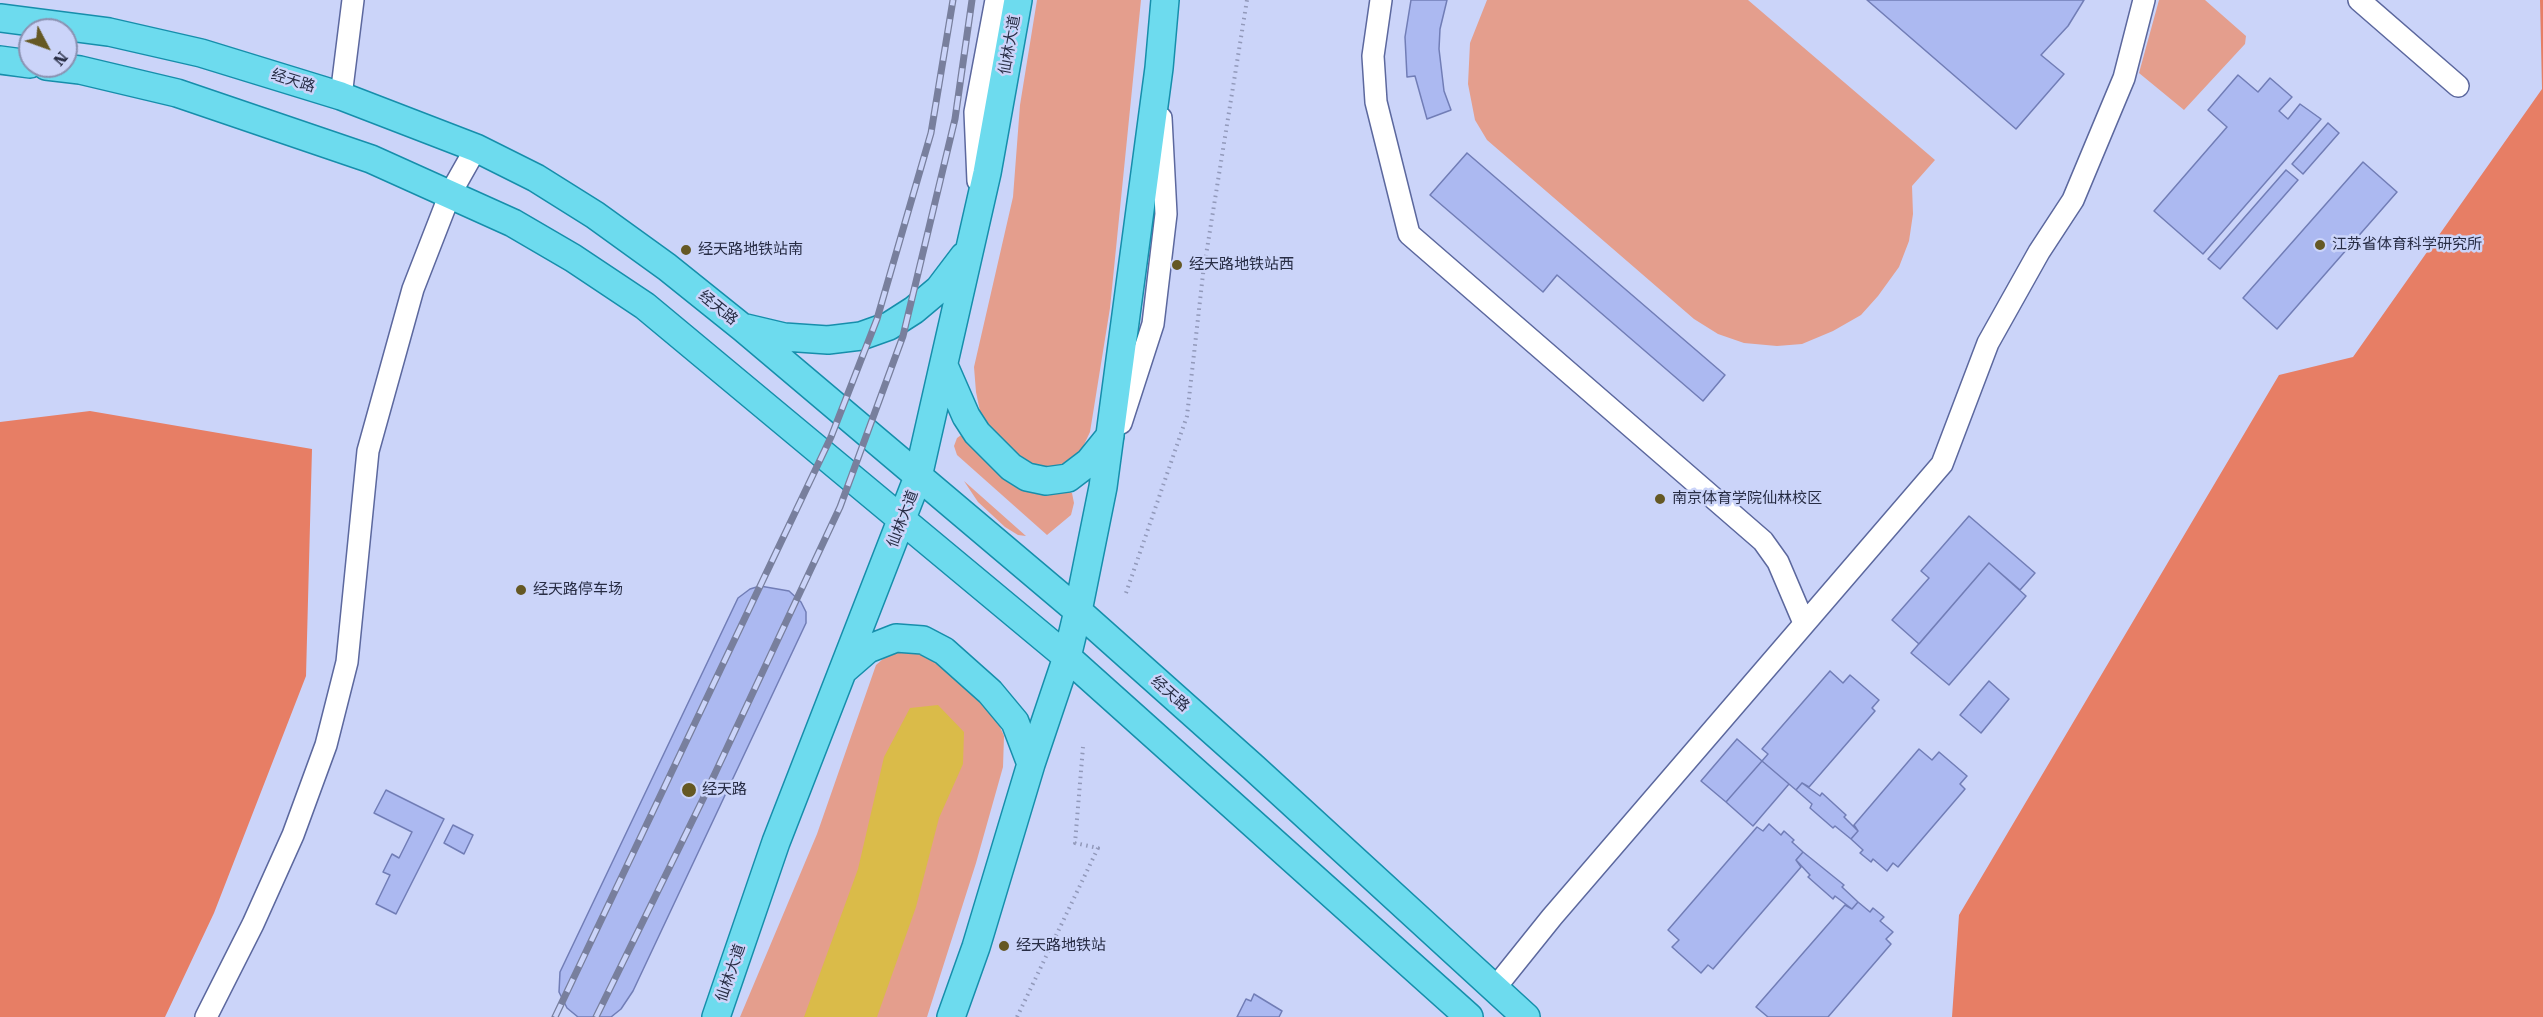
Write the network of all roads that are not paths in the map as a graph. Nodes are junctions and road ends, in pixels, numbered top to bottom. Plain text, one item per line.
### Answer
1 (352, 0) edge
2 (996, 0) edge
3 (1018, 0) edge
4 (1165, 0) edge
5 (1381, 0) edge
6 (2144, 0) edge
7 (2359, 0) edge
8 (0, 18) edge
9 (0, 60) edge
10 (18, 62) edge
11 (1159, 68) junction
12 (78, 70) edge
13 (2458, 86) dead end
14 (341, 96) junction
15 (476, 148) junction
16 (450, 194) junction
17 (979, 209) junction
18 (971, 245) junction
19 (743, 328) junction
20 (945, 368) junction
21 (1110, 436) junction
22 (918, 477) junction
23 (1103, 487) junction
24 (903, 521) junction
25 (1078, 611) junction
26 (1804, 623) junction
27 (1067, 657) junction
28 (843, 670) junction
29 (1031, 764) junction
30 (1495, 988) junction
31 (206, 1017) edge
32 (716, 1017) edge
33 (951, 1017) edge
34 (1469, 1017) edge
35 (1526, 1017) edge

1 - 14 street
2 - 17 street
3 - 17 main road, 仙林大道
4 - 11 main road
5 - 26 street
6 - 26 street
7 - 13 street
8 - 14 main road, 经天路
9 - 10 main road
11 - 21 main road
11 - 23 street
12 - 16 main road
14 - 15 main road, 经天路
15 - 16 street
15 - 19 main road, 经天路
16 - 24 main road
16 - 31 street
17 - 18 main road, 仙林大道
18 - 19 main road
18 - 20 main road, 仙林大道
19 - 22 main road, 经天路
20 - 21 main road
20 - 22 main road, 仙林大道
21 - 23 main road
22 - 24 main road, 仙林大道
22 - 25 main road, 经天路
23 - 25 main road
24 - 27 main road
24 - 28 main road, 仙林大道
25 - 27 main road
25 - 30 main road, 经天路
26 - 30 street
27 - 29 main road
27 - 34 main road
28 - 29 main road
28 - 32 main road, 仙林大道
29 - 33 main road
30 - 35 main road, 经天路

